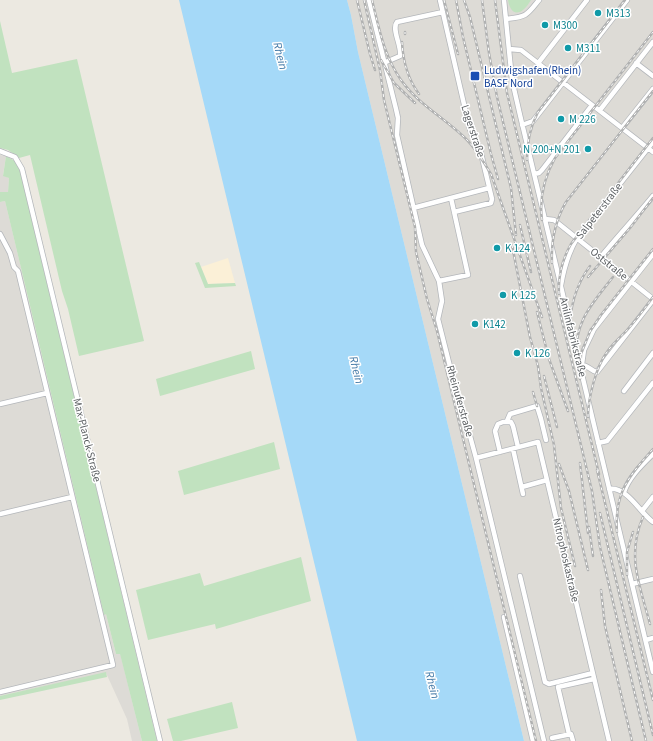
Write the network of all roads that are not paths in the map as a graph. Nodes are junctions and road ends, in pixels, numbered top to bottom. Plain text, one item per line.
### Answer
1 (369, 0) edge
2 (440, 0) edge
3 (504, 0) edge
4 (539, 0) edge
5 (587, 0) edge
6 (627, 0) edge
7 (443, 12) junction
8 (506, 19) junction
9 (653, 42) edge
10 (509, 49) junction
11 (386, 62) junction
12 (538, 62) junction
13 (636, 63) junction
14 (653, 76) edge
15 (564, 82) junction
16 (653, 89) edge
17 (592, 105) junction
18 (600, 110) junction
19 (522, 125) junction
20 (622, 128) junction
21 (653, 142) edge
22 (648, 148) junction
23 (0, 151) edge
24 (653, 152) edge
25 (534, 174) junction
26 (489, 188) junction
27 (653, 196) edge
28 (451, 198) junction
29 (413, 208) junction
30 (454, 212) junction
31 (545, 220) junction
32 (0, 234) edge
33 (577, 238) junction
34 (653, 254) edge
35 (600, 258) junction
36 (439, 281) junction
37 (631, 282) junction
38 (561, 287) junction
39 (653, 299) edge
40 (653, 353) edge
41 (581, 364) junction
42 (653, 383) edge
43 (624, 392) dead end
44 (47, 393) junction
45 (0, 404) edge
46 (507, 422) junction
47 (538, 442) junction
48 (598, 443) junction
49 (518, 447) junction
50 (513, 449) junction
51 (500, 452) junction
52 (653, 454) edge
53 (476, 458) junction
54 (547, 480) junction
55 (522, 487) junction
56 (610, 490) junction
57 (624, 492) junction
58 (523, 494) dead end
59 (72, 497) junction
60 (653, 497) edge
61 (642, 511) junction
62 (0, 514) edge
63 (653, 522) edge
64 (520, 576) dead end
65 (653, 579) edge
66 (632, 584) junction
67 (504, 617) dead end
68 (653, 638) edge
69 (646, 640) junction
70 (653, 672) edge
71 (593, 673) junction
72 (594, 679) junction
73 (558, 685) junction
74 (0, 692) edge
75 (569, 734) junction
76 (552, 738) dead end
77 (160, 741) edge
78 (533, 741) edge
79 (544, 741) edge
80 (573, 741) edge
81 (609, 741) edge

1 - 11 street, Rheinuferstraße
2 - 7 street, Lagerstraße
3 - 8 street, Anilinfabrikstraße
4 - 8 street
5 - 12 street
6 - 15 street
7 - 11 street
7 - 26 street, Lagerstraße
8 - 10 street, Anilinfabrikstraße
9 - 13 street
10 - 12 street
10 - 19 street, Anilinfabrikstraße
11 - 29 street, Rheinuferstraße
12 - 15 street
13 - 14 street
13 - 18 street
15 - 17 street
15 - 19 street
16 - 20 street
17 - 18 street
17 - 25 street
18 - 20 street
19 - 25 street, Anilinfabrikstraße
20 - 22 street
21 - 22 street, Salpeterstraße
22 - 24 street
22 - 33 street, Salpeterstraße
23 - 77 street, Max-Planck-Straße
25 - 31 street, Anilinfabrikstraße
26 - 28 street
26 - 30 street, Lagerstraße
27 - 35 street
28 - 29 street
28 - 30 street
29 - 36 street, Rheinuferstraße
30 - 36 street
31 - 33 street, Oststraße
31 - 38 street, Anilinfabrikstraße
32 - 44 street
33 - 35 street, Oststraße
33 - 38 street, Salpeterstraße
34 - 37 street
35 - 37 street, Oststraße
36 - 53 street, Rheinuferstraße
37 - 39 street, Oststraße
37 - 41 street
38 - 41 street, Anilinfabrikstraße
39 - 41 street
40 - 43 street
41 - 48 street, Anilinfabrikstraße
42 - 48 street
44 - 45 street
44 - 59 street
46 - 47 street
46 - 49 street
46 - 51 street
47 - 49 street
47 - 54 street, Nitrophoskastraße
48 - 56 street, Anilinfabrikstraße
49 - 50 street
50 - 51 street
50 - 55 street
51 - 53 street
52 - 57 street
53 - 79 street, Rheinuferstraße
54 - 55 street
54 - 71 street, Nitrophoskastraße
55 - 58 street
56 - 57 street
56 - 66 street, Anilinfabrikstraße
57 - 61 street
59 - 62 street
59 - 74 street
60 - 61 street
61 - 63 street
64 - 73 street
65 - 66 street
66 - 69 street, Anilinfabrikstraße
67 - 78 street
68 - 69 street
69 - 70 street, Anilinfabrikstraße
71 - 72 street, Nitrophoskastraße
71 - 73 street
72 - 73 street
72 - 81 street, Nitrophoskastraße
73 - 75 street
75 - 76 street
75 - 80 street

